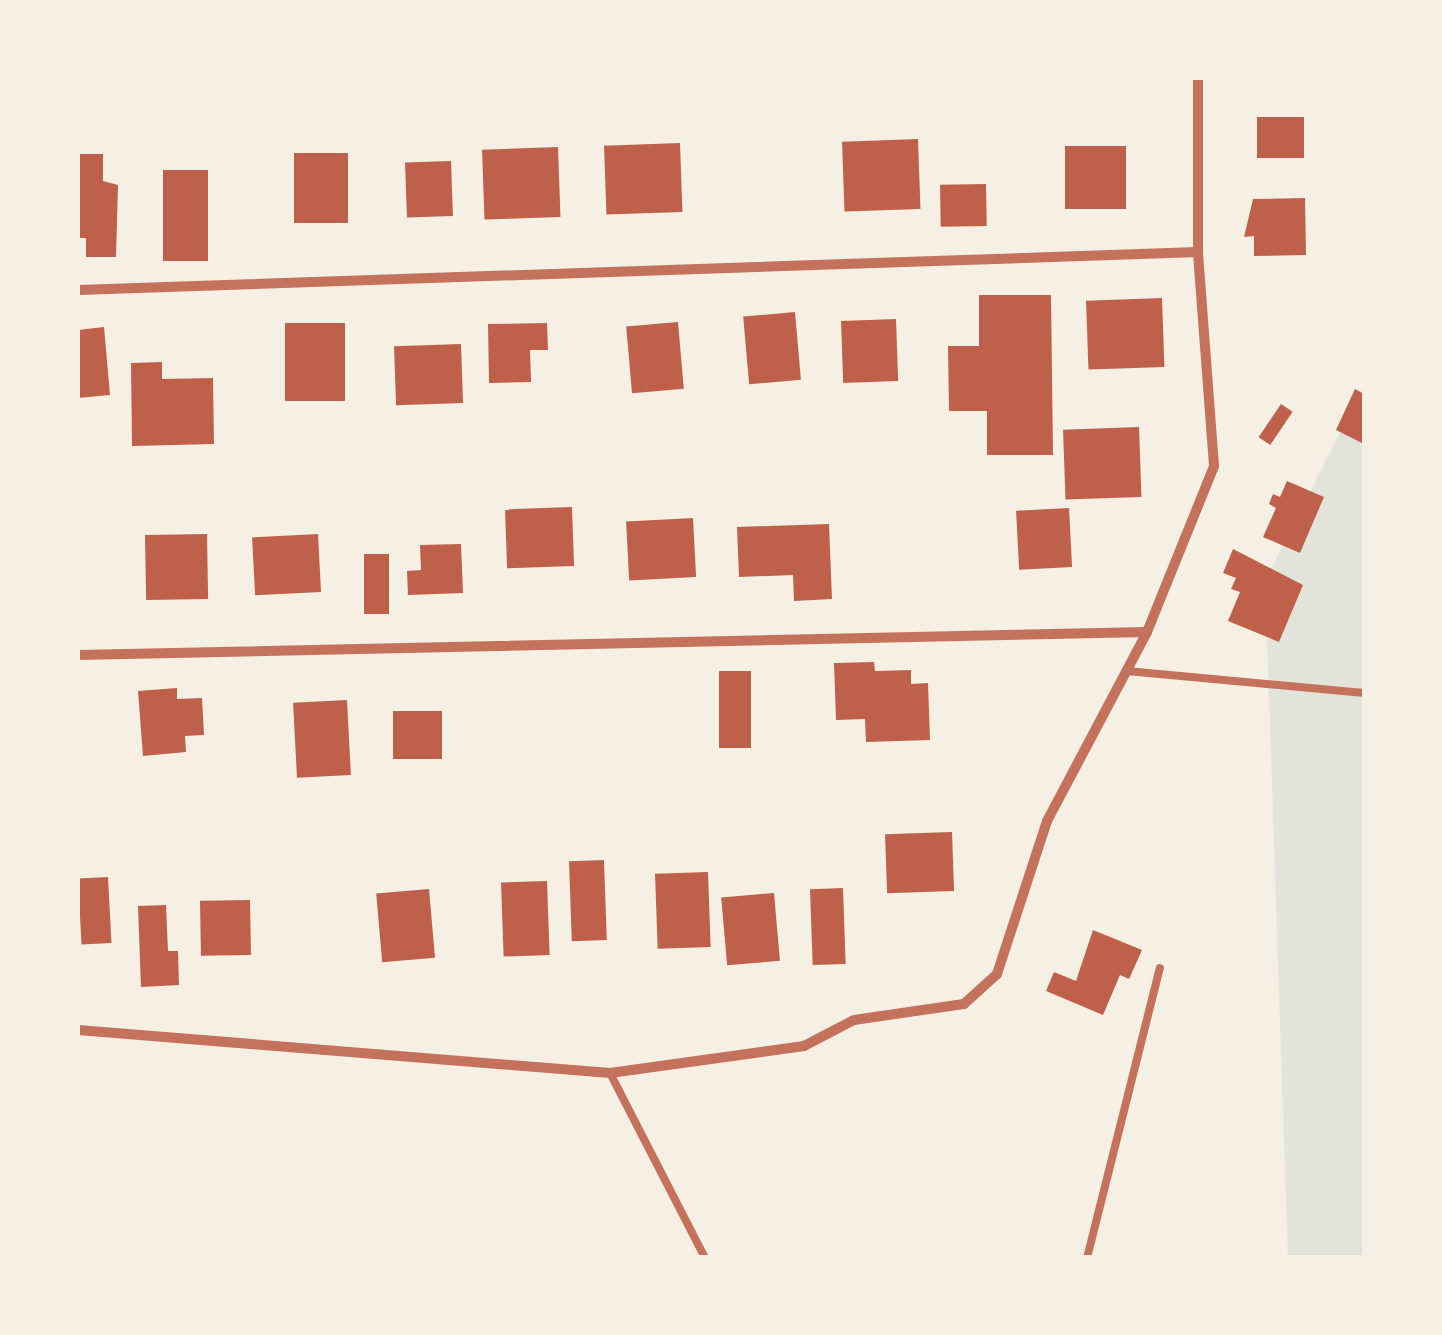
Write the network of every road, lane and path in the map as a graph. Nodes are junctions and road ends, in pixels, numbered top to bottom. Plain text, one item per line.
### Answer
1 (1198, 78) edge
2 (1198, 252) junction
3 (78, 290) edge
4 (1147, 632) junction
5 (78, 655) edge
6 (1126, 671) junction
7 (1364, 693) edge
8 (1160, 968) dead end
9 (78, 1030) edge
10 (610, 1073) junction
11 (705, 1258) edge
12 (1087, 1258) edge

1 - 2 street
2 - 3 street
2 - 4 street
4 - 5 street
4 - 6 street
6 - 7 lane
6 - 10 street
8 - 12 lane
9 - 10 street
10 - 11 lane

